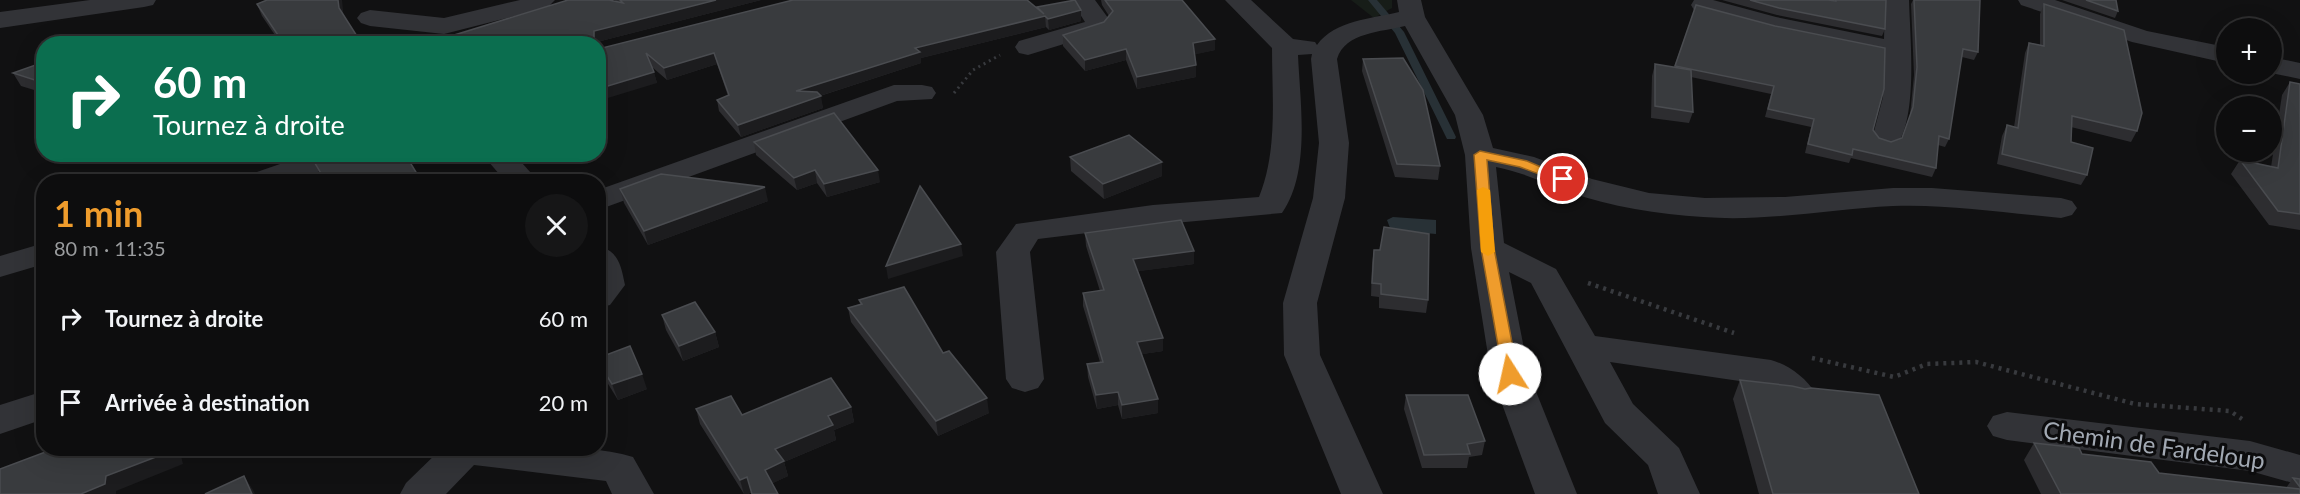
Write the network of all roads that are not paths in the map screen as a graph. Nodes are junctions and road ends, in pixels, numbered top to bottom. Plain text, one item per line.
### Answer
1 (144, 0) edge
2 (543, 0) edge
3 (1083, 0) edge
4 (1237, 0) edge
5 (2030, 0) edge
6 (1888, 1) edge
7 (1703, 5) edge
8 (364, 9) edge
9 (1398, 15) edge
10 (0, 20) edge
11 (386, 36) edge
12 (1285, 46) junction
13 (1028, 47) road end
14 (1897, 49) junction
15 (1326, 50) junction
16 (2216, 53) edge
17 (2282, 67) edge
18 (2300, 71) edge
19 (922, 93) dead end
20 (1887, 139) edge
21 (1480, 155) junction
22 (317, 162) edge
23 (505, 162) edge
24 (282, 174) edge
25 (516, 174) edge
26 (606, 198) edge
27 (2061, 208) dead end
28 (1488, 248) junction
29 (36, 255) edge
30 (0, 267) edge
31 (1583, 346) junction
32 (1025, 379) dead end
33 (1797, 394) edge
34 (36, 407) edge
35 (0, 420) edge
36 (2007, 426) dead end
37 (460, 456) edge
38 (523, 456) edge
39 (2300, 470) edge
40 (421, 494) edge
41 (633, 494) edge
42 (1362, 494) edge
43 (1556, 494) edge
44 (1679, 494) edge

1 - 10 street
2 - 8 street
3 - 13 street
4 - 12 street
5 - 16 street
6 - 14 street
7 - 14 street
8 - 11 street
9 - 15 street
9 - 21 street
12 - 15 street
12 - 32 street
14 - 20 street
15 - 42 street
17 - 18 street
19 - 26 street
21 - 27 street
21 - 28 street
22 - 24 street
23 - 25 street
28 - 31 street
28 - 43 street
29 - 30 street
31 - 33 street
31 - 44 street
34 - 35 street
36 - 39 street, Chemin de Fardeloup
37 - 40 street
38 - 41 street

